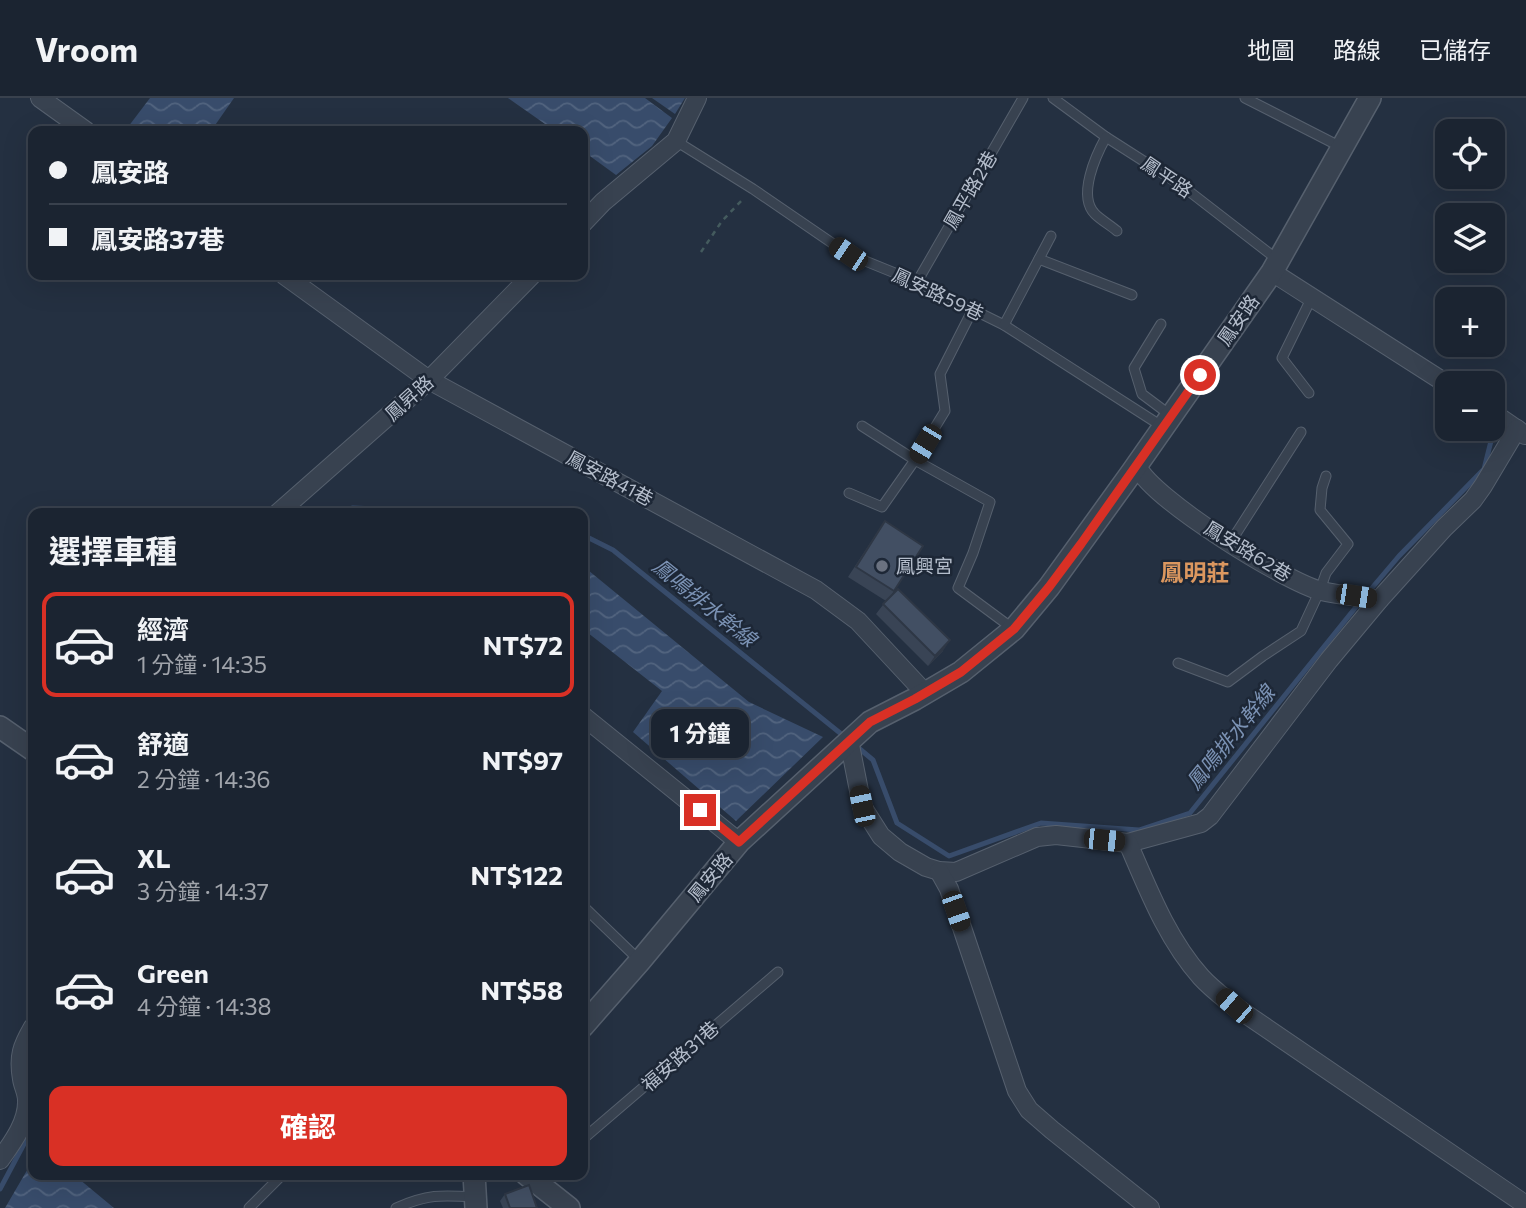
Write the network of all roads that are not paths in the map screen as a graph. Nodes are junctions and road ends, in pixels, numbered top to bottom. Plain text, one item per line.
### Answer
1 (40, 98) edge
2 (697, 98) edge
3 (1023, 98) edge
4 (1052, 98) edge
5 (1245, 98) edge
6 (1370, 98) edge
7 (79, 126) edge
8 (1106, 137) junction
9 (676, 141) junction
10 (1341, 147) junction
11 (588, 218) edge
12 (1117, 230) dead end
13 (1051, 236) dead end
14 (1039, 259) junction
15 (1275, 266) junction
16 (291, 280) edge
17 (527, 280) edge
18 (917, 282) junction
19 (1132, 295) dead end
20 (1312, 298) junction
21 (973, 309) junction
22 (1161, 324) dead end
23 (1004, 325) junction
24 (1435, 376) edge
25 (429, 380) junction
26 (1309, 393) dead end
27 (1505, 421) edge
28 (1167, 422) junction
29 (862, 425) dead end
30 (1301, 432) dead end
31 (1522, 432) edge
32 (915, 460) junction
33 (1137, 466) junction
34 (1326, 476) dead end
35 (849, 493) dead end
36 (284, 508) edge
37 (1230, 543) junction
38 (1320, 590) junction
39 (1368, 598) junction
40 (1014, 629) junction
41 (1178, 663) dead end
42 (925, 693) junction
43 (588, 720) edge
44 (0, 727) edge
45 (849, 740) junction
46 (28, 747) edge
47 (739, 842) junction
48 (1128, 843) junction
49 (939, 871) junction
50 (588, 911) edge
51 (640, 961) junction
52 (778, 972) dead end
53 (588, 1020) edge
54 (28, 1036) edge
55 (588, 1135) edge
56 (0, 1160) edge
57 (277, 1180) edge
58 (474, 1180) edge
59 (538, 1180) edge
60 (476, 1203) edge
61 (1526, 1205) edge
62 (249, 1208) edge
63 (396, 1208) edge
64 (569, 1208) edge
65 (1150, 1208) edge

1 - 7 street
2 - 9 street
3 - 18 lane, 鳳平路2巷
4 - 8 lane, 鳳平路
5 - 10 lane
6 - 10 street, 鳳安路
8 - 12 lane
8 - 15 lane, 鳳平路
9 - 11 street
9 - 18 lane, 鳳安路59巷
10 - 15 street, 鳳安路
13 - 14 lane
14 - 19 lane
14 - 23 lane
15 - 20 street, 鳳平路
15 - 28 street, 鳳安路
16 - 25 street, 鳳安路41巷
17 - 25 street, 鳳昇路
18 - 21 lane, 鳳安路59巷
20 - 24 street, 鳳平路
20 - 26 lane
21 - 23 lane, 鳳安路59巷
21 - 32 lane
22 - 28 lane
23 - 28 lane, 鳳安路59巷
25 - 36 street, 鳳昇路
25 - 42 street, 鳳安路41巷
27 - 31 street
28 - 33 street, 鳳安路
29 - 32 lane
30 - 37 lane
31 - 39 street
32 - 35 lane
32 - 40 lane
33 - 37 street, 鳳安路62巷
33 - 40 street, 鳳安路
34 - 38 lane
37 - 38 street, 鳳安路62巷
38 - 39 street, 鳳安路62巷
38 - 41 lane
39 - 48 street
40 - 42 street, 鳳安路
42 - 45 street, 鳳安路
43 - 47 street
44 - 46 street
45 - 47 street, 鳳安路
45 - 49 street
47 - 51 street, 鳳安路
48 - 49 street
48 - 61 street
49 - 65 street
50 - 51 lane
51 - 53 street, 鳳安路
52 - 55 lane, 福安路31巷
54 - 56 street
57 - 62 lane
58 - 60 street
59 - 64 street
60 - 63 lane

